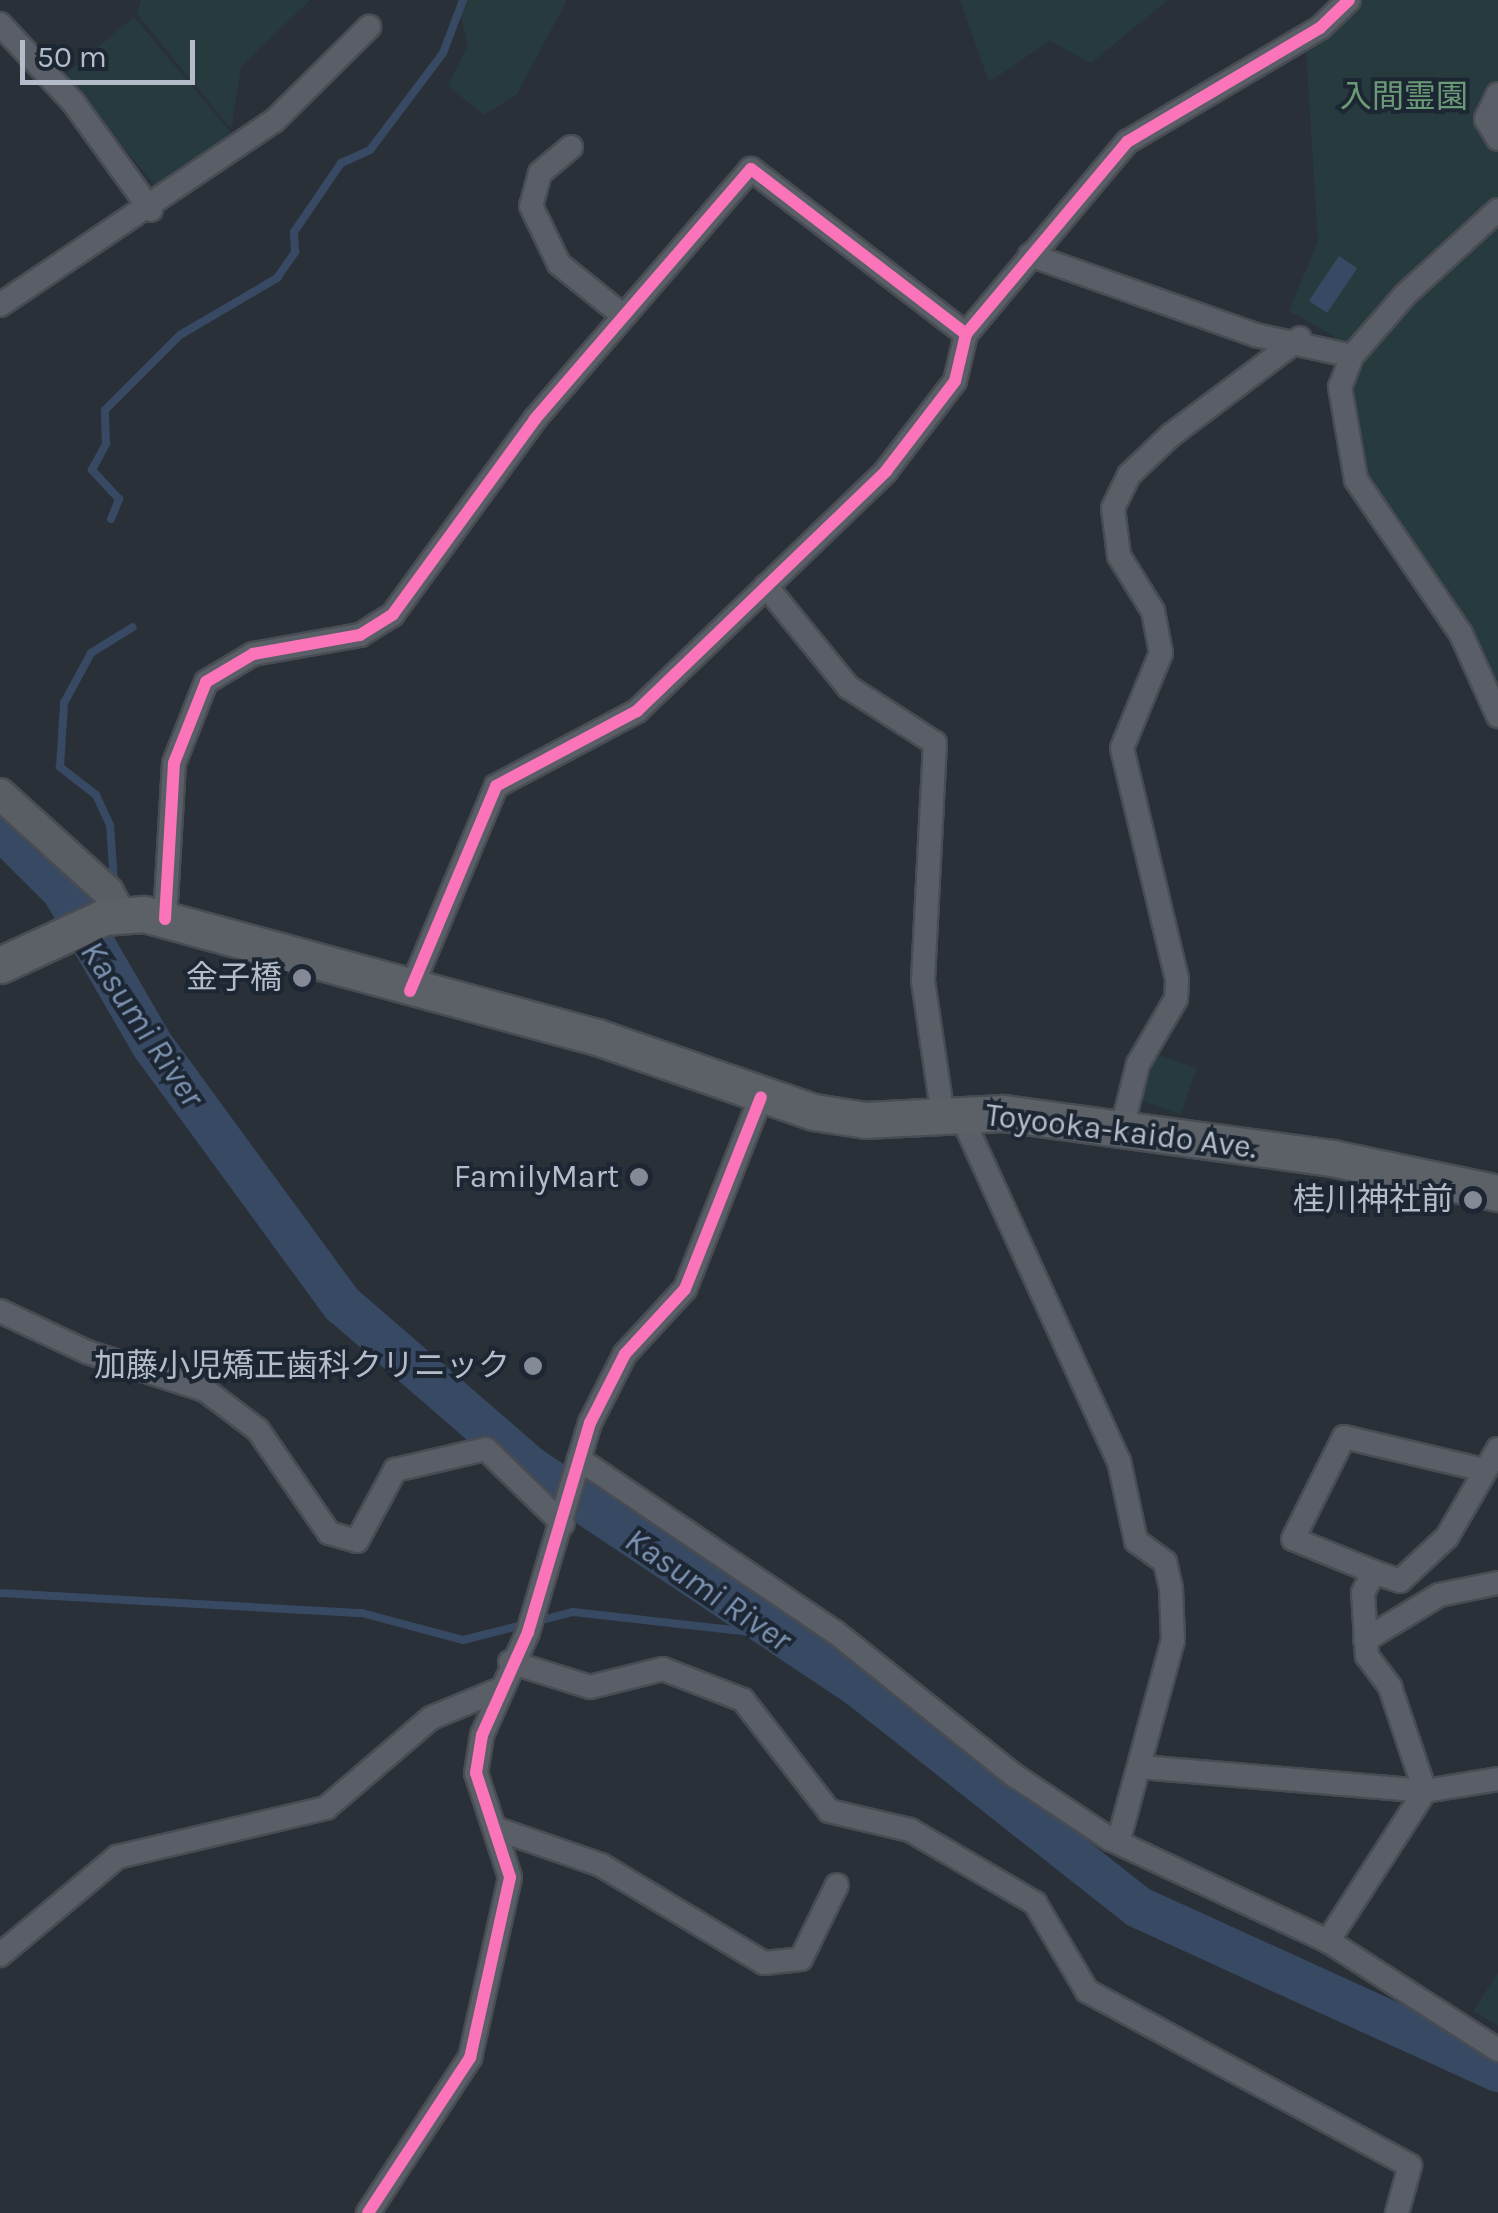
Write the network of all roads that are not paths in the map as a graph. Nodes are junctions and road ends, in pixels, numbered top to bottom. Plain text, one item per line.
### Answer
1 (1349, 0) edge
2 (0, 24) edge
3 (369, 27) dead end
4 (1498, 94) edge
5 (1498, 139) edge
6 (571, 147) dead end
7 (151, 210) junction
8 (1498, 210) edge
9 (1030, 255) junction
10 (0, 304) edge
11 (621, 314) junction
12 (966, 334) junction
13 (1300, 338) junction
14 (1352, 356) junction
15 (766, 586) junction
16 (1498, 716) edge
17 (0, 794) edge
18 (166, 918) junction
19 (94, 923) junction
20 (0, 965) edge
21 (410, 991) junction
22 (761, 1097) junction
23 (952, 1116) junction
24 (1122, 1128) junction
25 (1498, 1193) edge
26 (0, 1311) edge
27 (1498, 1450) edge
28 (577, 1467) junction
29 (1484, 1470) junction
30 (565, 1517) junction
31 (1374, 1572) junction
32 (1498, 1583) edge
33 (1365, 1640) junction
34 (510, 1662) junction
35 (496, 1691) junction
36 (1140, 1767) junction
37 (1498, 1779) edge
38 (1425, 1791) junction
39 (497, 1829) junction
40 (1118, 1842) junction
41 (837, 1885) dead end
42 (1328, 1940) junction
43 (0, 1954) edge
44 (1498, 2050) edge
45 (368, 2213) edge
46 (1396, 2213) edge

1 - 9 street
2 - 7 street
3 - 7 street
4 - 5 street
6 - 11 street
7 - 10 street
8 - 14 street
9 - 12 street
9 - 13 street
11 - 12 street
11 - 18 street
12 - 15 street
13 - 14 street
13 - 24 street
14 - 16 street
15 - 21 street
15 - 23 street
17 - 19 street
18 - 19 main road, Toyooka-kaido Ave.
18 - 21 main road, Toyooka-kaido Ave.
19 - 20 main road
21 - 22 main road, Toyooka-kaido Ave.
22 - 23 main road, Toyooka-kaido Ave.
22 - 28 street
23 - 24 main road, Toyooka-kaido Ave.
23 - 36 street
24 - 25 main road, Toyooka-kaido Ave.
26 - 30 street
27 - 29 street
28 - 30 street
28 - 40 street
29 - 31 street
29 - 31 street
30 - 34 street
31 - 33 street
32 - 33 street
33 - 38 street
34 - 35 street
34 - 46 street
35 - 39 street
35 - 43 street
36 - 38 street
36 - 40 street
37 - 38 street
38 - 42 street
39 - 41 street
39 - 45 street
40 - 42 street
42 - 44 street

